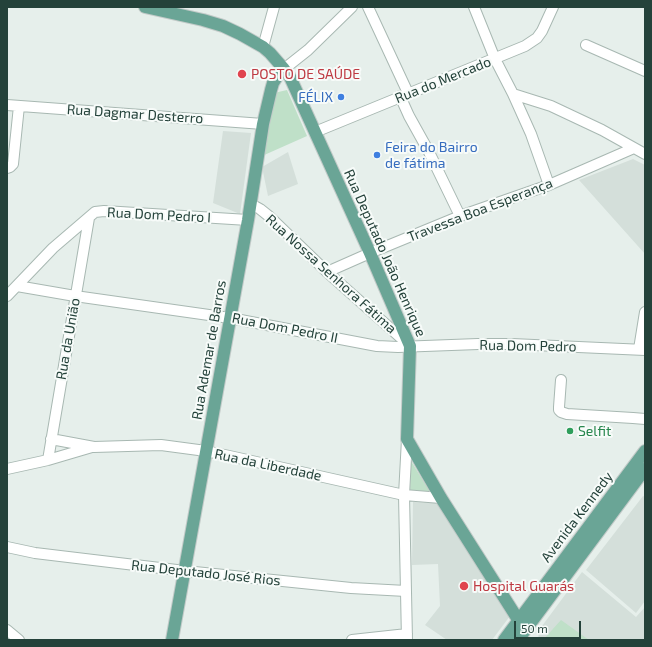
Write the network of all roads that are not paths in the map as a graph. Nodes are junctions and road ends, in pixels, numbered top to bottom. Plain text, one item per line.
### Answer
1 (145, 7) edge
2 (274, 7) edge
3 (352, 7) edge
4 (368, 7) edge
5 (474, 7) edge
6 (553, 7) edge
7 (182, 11) edge
8 (586, 45) dead end
9 (262, 47) junction
10 (495, 59) junction
11 (284, 69) junction
12 (645, 71) edge
13 (513, 94) junction
14 (404, 95) junction
15 (7, 105) edge
16 (19, 106) junction
17 (264, 124) junction
18 (315, 132) junction
19 (634, 148) junction
20 (645, 154) edge
21 (7, 168) edge
22 (549, 185) junction
23 (251, 204) junction
24 (460, 216) junction
25 (89, 218) junction
26 (248, 220) junction
27 (370, 253) junction
28 (327, 272) junction
29 (17, 286) junction
30 (7, 296) edge
31 (76, 296) junction
32 (645, 312) edge
33 (230, 318) junction
34 (410, 346) junction
35 (642, 350) edge
36 (560, 380) dead end
37 (645, 419) edge
38 (51, 439) junction
39 (407, 439) junction
40 (94, 447) junction
41 (206, 451) junction
42 (645, 451) edge
43 (48, 460) junction
44 (7, 469) edge
45 (645, 469) edge
46 (404, 495) junction
47 (441, 498) junction
48 (7, 547) edge
49 (185, 571) junction
50 (406, 591) junction
51 (7, 630) edge
52 (523, 633) edge
53 (407, 637) edge
54 (19, 640) edge
55 (172, 640) edge
56 (352, 640) edge
57 (504, 640) edge

1 - 7 main road, Rua Deputado João Henrique
2 - 9 street
3 - 11 street
4 - 14 street
5 - 10 street
6 - 10 street, Rua do Mercado
7 - 9 main road, Rua Deputado João Henrique
8 - 12 street
9 - 11 main road, Rua Deputado João Henrique
10 - 13 street
10 - 14 street, Rua do Mercado
11 - 17 main road, Rua Ademar de Barros
11 - 18 main road, Rua Deputado João Henrique
13 - 19 street
13 - 22 street
14 - 18 street, Rua do Mercado
14 - 24 street
15 - 16 street, Rua Dagmar Desterro
16 - 17 street, Rua Dagmar Desterro
16 - 21 street
17 - 23 main road, Rua Ademar de Barros
18 - 27 main road, Rua Deputado João Henrique
19 - 20 street
19 - 22 street, Travessa Boa Esperança
22 - 24 street, Travessa Boa Esperança
23 - 26 main road, Rua Ademar de Barros
23 - 28 street, Rua Nossa Senhora Fátima
24 - 27 street, Travessa Boa Esperança
25 - 26 street, Rua Dom Pedro I
25 - 29 street, Rua Dom Pedro I
25 - 31 street, Rua da União
26 - 33 main road, Rua Ademar de Barros
27 - 28 street, Travessa Boa Esperança
27 - 34 main road, Rua Deputado João Henrique
28 - 34 street, Rua Nossa Senhora Fátima
29 - 30 street, Rua Dom Pedro I
29 - 31 street, Rua Dom Pedro II
31 - 33 street, Rua Dom Pedro II
31 - 38 street, Rua da União
32 - 35 street
33 - 34 street, Rua Dom Pedro II
33 - 41 main road, Rua Ademar de Barros
34 - 35 street, Rua Dom Pedro
34 - 39 main road, Rua Deputado João Henrique
36 - 37 street
38 - 40 street, Rua da Liberdade
38 - 43 street, Rua da União
39 - 46 street, Rua Deputado João Henrique
39 - 47 main road
40 - 41 street, Rua da Liberdade
40 - 43 street, Rua da Liberdade
41 - 46 street, Rua da Liberdade
41 - 49 main road, Rua Ademar de Barros
42 - 52 main road, Avenida Kennedy
43 - 44 street, Rua da Liberdade
45 - 52 main road, Avenida Kennedy
46 - 47 street, Rua da Liberdade
46 - 50 street, Rua Deputado João Henrique
47 - 52 main road
48 - 49 street, Rua Deputado José Rios
49 - 50 street, Rua Deputado José Rios
49 - 55 main road, Rua Ademar de Barros
50 - 53 street, Rua Deputado João Henrique
51 - 54 street
52 - 57 main road, Avenida Kennedy
53 - 56 street

